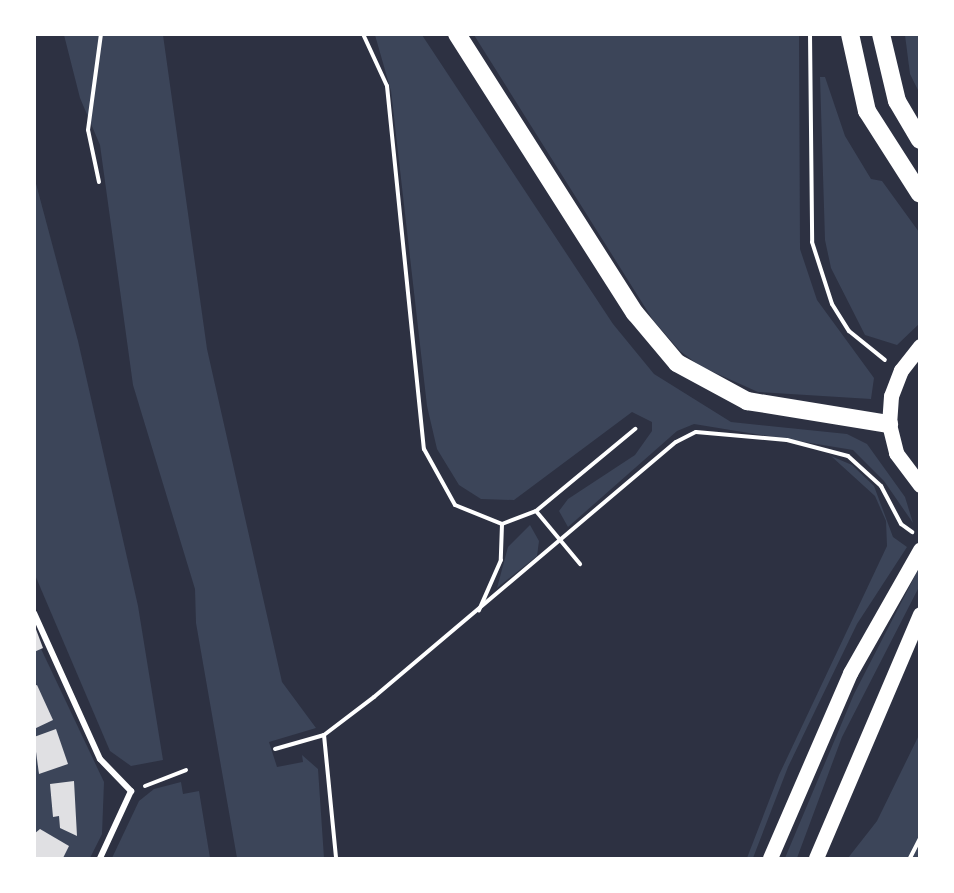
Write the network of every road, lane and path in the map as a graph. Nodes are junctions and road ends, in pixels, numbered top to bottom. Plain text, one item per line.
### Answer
1 (101, 34) edge
2 (363, 34) edge
3 (457, 34) edge
4 (810, 34) edge
5 (850, 34) edge
6 (881, 34) edge
7 (920, 140) edge
8 (99, 182) dead end
9 (920, 194) edge
10 (920, 346) edge
11 (901, 370) junction
12 (889, 423) junction
13 (635, 429) dead end
14 (920, 485) edge
15 (536, 511) junction
16 (502, 524) junction
17 (913, 533) dead end
18 (561, 541) junction
19 (920, 550) edge
20 (580, 564) dead end
21 (34, 612) edge
22 (477, 614) junction
23 (920, 614) edge
24 (324, 735) junction
25 (275, 749) dead end
26 (186, 770) dead end
27 (131, 791) junction
28 (920, 838) edge
29 (100, 858) edge
30 (336, 858) edge
31 (770, 858) edge
32 (816, 858) edge
33 (910, 858) edge

1 - 8 path
2 - 16 path
3 - 12 highway
4 - 11 path
5 - 9 highway
6 - 7 highway
10 - 11 main road
11 - 12 main road
12 - 14 main road
13 - 15 path
15 - 16 path
15 - 18 path
16 - 22 path
17 - 18 path
18 - 20 path
18 - 22 path
19 - 31 main road
21 - 27 street
22 - 24 path
23 - 32 main road
24 - 25 path
24 - 30 path
26 - 27 path
27 - 29 street
28 - 33 path

